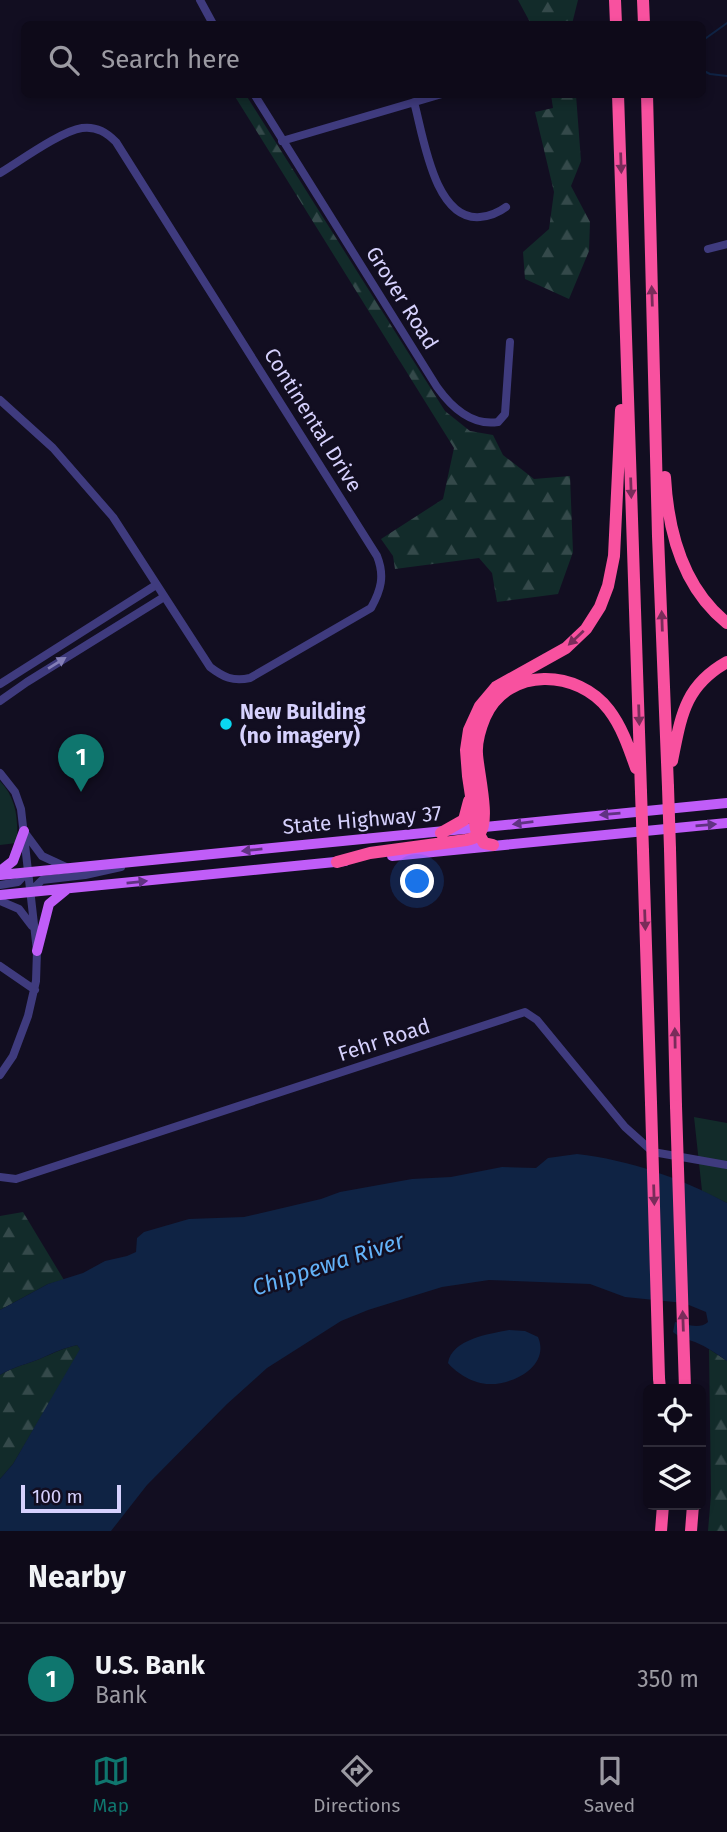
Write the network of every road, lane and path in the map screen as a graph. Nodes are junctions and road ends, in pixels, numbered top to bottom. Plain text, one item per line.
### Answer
1 (200, 0) edge
2 (615, 0) edge
3 (643, 0) edge
4 (211, 21) edge
5 (616, 21) edge
6 (644, 21) edge
7 (256, 98) edge
8 (428, 98) edge
9 (618, 98) edge
10 (647, 98) edge
11 (414, 102) junction
12 (282, 141) junction
13 (0, 173) edge
14 (506, 207) dead end
15 (727, 244) edge
16 (708, 249) dead end
17 (510, 342) dead end
18 (654, 343) junction
19 (627, 361) junction
20 (0, 400) edge
21 (156, 585) junction
22 (164, 597) junction
23 (727, 623) edge
24 (727, 662) edge
25 (0, 684) edge
26 (0, 701) edge
27 (0, 766) edge
28 (3, 776) edge
29 (468, 776) junction
30 (668, 785) junction
31 (641, 787) junction
32 (727, 803) edge
33 (727, 823) edge
34 (24, 831) junction
35 (479, 831) junction
36 (442, 833) junction
37 (493, 845) junction
38 (147, 860) junction
39 (337, 862) junction
40 (68, 868) junction
41 (27, 872) junction
42 (0, 873) edge
43 (0, 885) edge
44 (69, 888) junction
45 (30, 893) junction
46 (0, 895) edge
47 (0, 901) edge
48 (35, 933) junction
49 (37, 951) junction
50 (0, 967) edge
51 (35, 990) junction
52 (0, 1075) edge
53 (727, 1165) edge
54 (0, 1177) edge
55 (660, 1384) edge
56 (685, 1384) edge
57 (663, 1510) edge
58 (693, 1510) edge
59 (661, 1531) edge
60 (691, 1531) edge

1 - 4 street
2 - 5 highway
3 - 6 highway
7 - 12 street, Grover Road
8 - 11 street
9 -> 19 highway
18 -> 10 highway
11 - 12 street
11 - 14 street
12 - 17 street, Grover Road
13 - 22 street, Continental Drive
15 - 16 street
18 - 23 highway
30 -> 18 highway
19 -> 29 highway
19 -> 31 highway
20 - 21 street
21 - 22 street
21 - 25 street
26 -> 22 street
24 - 30 highway
27 - 28 street
28 - 34 street
29 - 35 highway
29 - 36 highway
56 -> 30 highway, bridge
31 - 35 highway
31 -> 55 highway, bridge
32 -> 35 main road, State Highway 37
37 -> 33 main road, State Highway 37
34 - 40 street
34 - 41 street
34 - 42 main road
35 - 36 main road, State Highway 37
35 - 37 highway
35 - 39 highway
36 -> 38 main road, State Highway 37
37 - 39 main road, State Highway 37
38 - 40 main road, State Highway 37
38 - 45 street
44 -> 39 main road, State Highway 37
40 - 41 main road, State Highway 37
41 - 42 main road, State Highway 37
41 - 43 street
41 - 45 street
44 - 45 main road, State Highway 37
44 - 49 main road
45 - 46 main road, State Highway 37
45 - 48 street
47 - 48 street
48 - 49 street
49 - 51 street
50 - 51 street
51 - 52 street
53 - 54 street, Fehr Road
57 - 59 highway
58 - 60 highway

